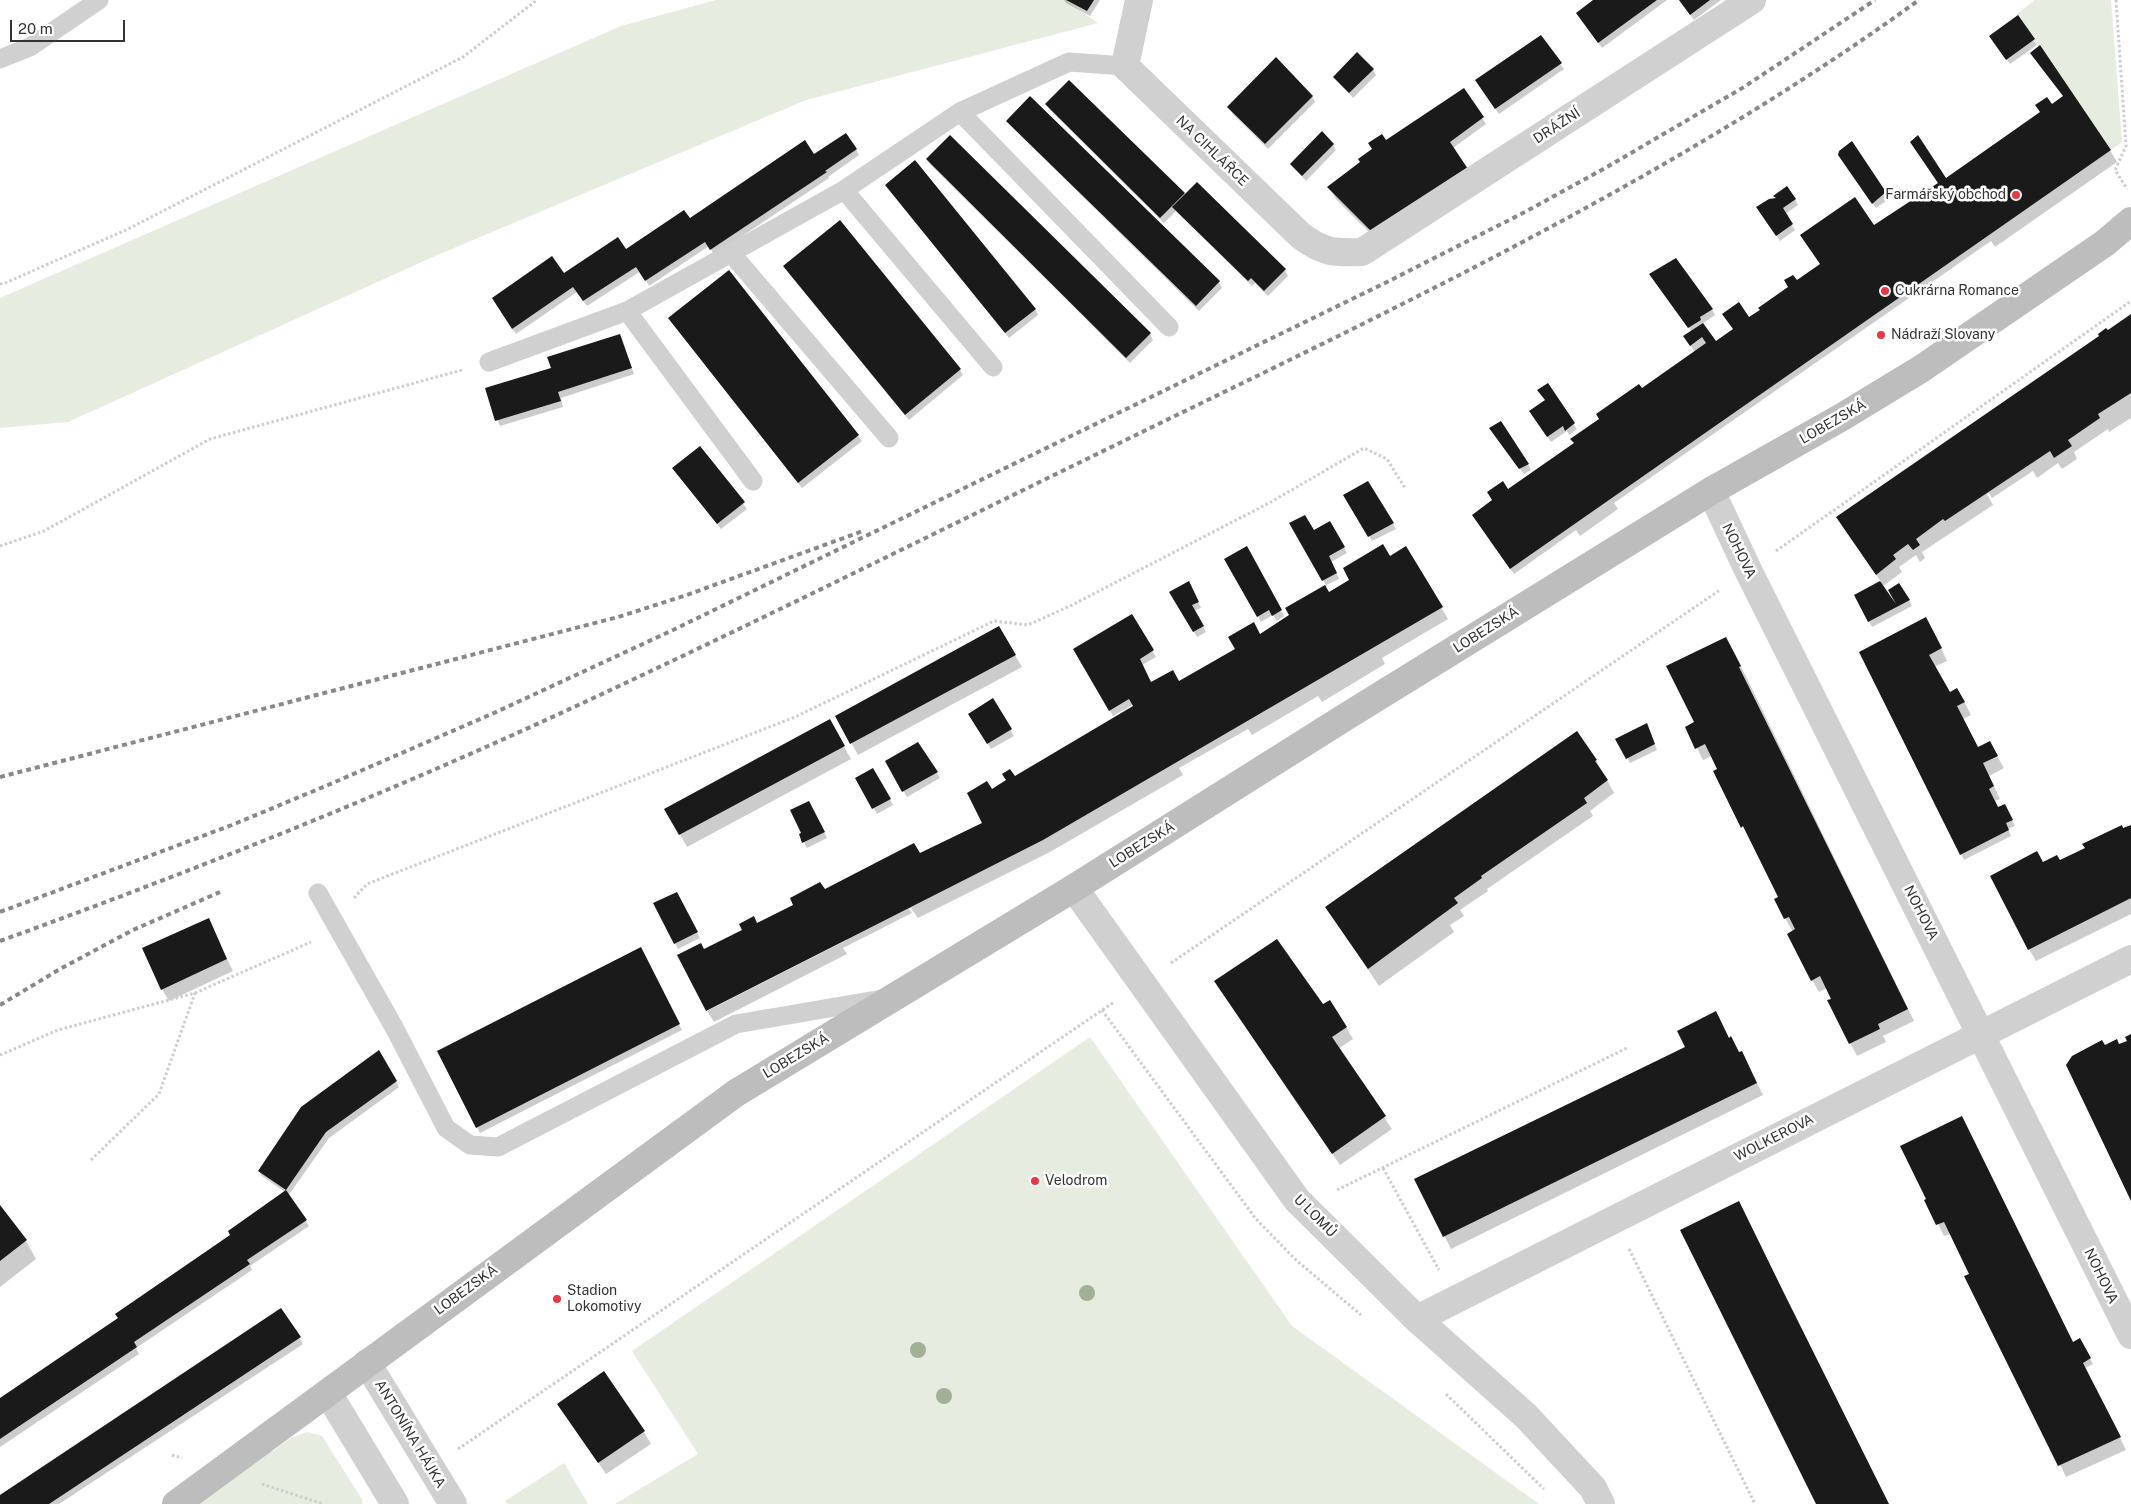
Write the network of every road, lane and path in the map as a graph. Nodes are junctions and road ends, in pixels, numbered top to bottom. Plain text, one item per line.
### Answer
1 (99, 0) edge
2 (537, 0) edge
3 (1140, 0) edge
4 (1752, 0) edge
5 (2116, 0) edge
6 (0, 60) edge
7 (1125, 66) junction
8 (960, 112) junction
9 (844, 190) junction
10 (2131, 196) edge
11 (2131, 221) edge
12 (1362, 252) joint
13 (731, 253) junction
14 (0, 284) edge
15 (2131, 301) edge
16 (627, 312) junction
17 (1170, 327) dead end
18 (489, 362) joint
19 (994, 367) dead end
20 (890, 438) dead end
21 (753, 481) dead end
22 (1406, 488) dead end
23 (1711, 491) junction
24 (0, 546) edge
25 (1748, 570) junction
26 (1074, 888) junction
27 (318, 893) dead end
28 (333, 921) junction
29 (2131, 960) edge
30 (1142, 983) junction
31 (195, 993) junction
32 (893, 997) junction
33 (1981, 1034) junction
34 (1627, 1048) dead end
35 (0, 1054) edge
36 (91, 1160) dead end
37 (1383, 1168) junction
38 (1305, 1206) junction
39 (1614, 1219) junction
40 (1455, 1299) junction
41 (1417, 1319) junction
42 (2131, 1335) edge
43 (367, 1363) junction
44 (328, 1393) junction
45 (430, 1468) junction
46 (222, 1470) junction
47 (176, 1504) edge
48 (323, 1504) edge
49 (395, 1504) edge
50 (453, 1504) edge
51 (1602, 1504) edge
52 (1755, 1504) edge

1 - 6 lane
2 - 14 path
3 - 7 street
4 - 12 street, DRÁŽNÍ
5 - 10 path
7 - 8 lane
7 - 12 street, NA CIHLÁŘCE
8 - 9 lane
8 - 17 lane
9 - 13 lane
9 - 19 lane
11 - 23 street, LOBEZSKÁ
13 - 16 lane
13 - 20 lane
15 - 25 path
16 - 18 lane
16 - 21 lane
18 - 24 path
22 - 28 path
23 - 25 street, NOHOVA
23 - 26 street, LOBEZSKÁ
25 - 30 path
25 - 33 street, NOHOVA
26 - 30 street, U LOMŮ
26 - 32 street, LOBEZSKÁ
27 - 28 lane
28 - 31 path
28 - 32 lane
29 - 33 street, WOLKEROVA
30 - 38 street, U LOMŮ
30 - 45 path
31 - 35 path
31 - 36 path
32 - 43 street, LOBEZSKÁ
33 - 39 street, WOLKEROVA
33 - 42 street, NOHOVA
34 - 37 path
37 - 38 path
37 - 40 path
38 - 41 street, U LOMŮ
39 - 40 street, WOLKEROVA
39 - 52 path
40 - 41 street, WOLKEROVA
41 - 51 street, U LOMŮ
43 - 44 street, LOBEZSKÁ
43 - 45 street, ANTONÍNA HÁJKA
44 - 46 street, LOBEZSKÁ
44 - 49 street
45 - 50 street, ANTONÍNA HÁJKA
46 - 47 street, LOBEZSKÁ
46 - 48 path

